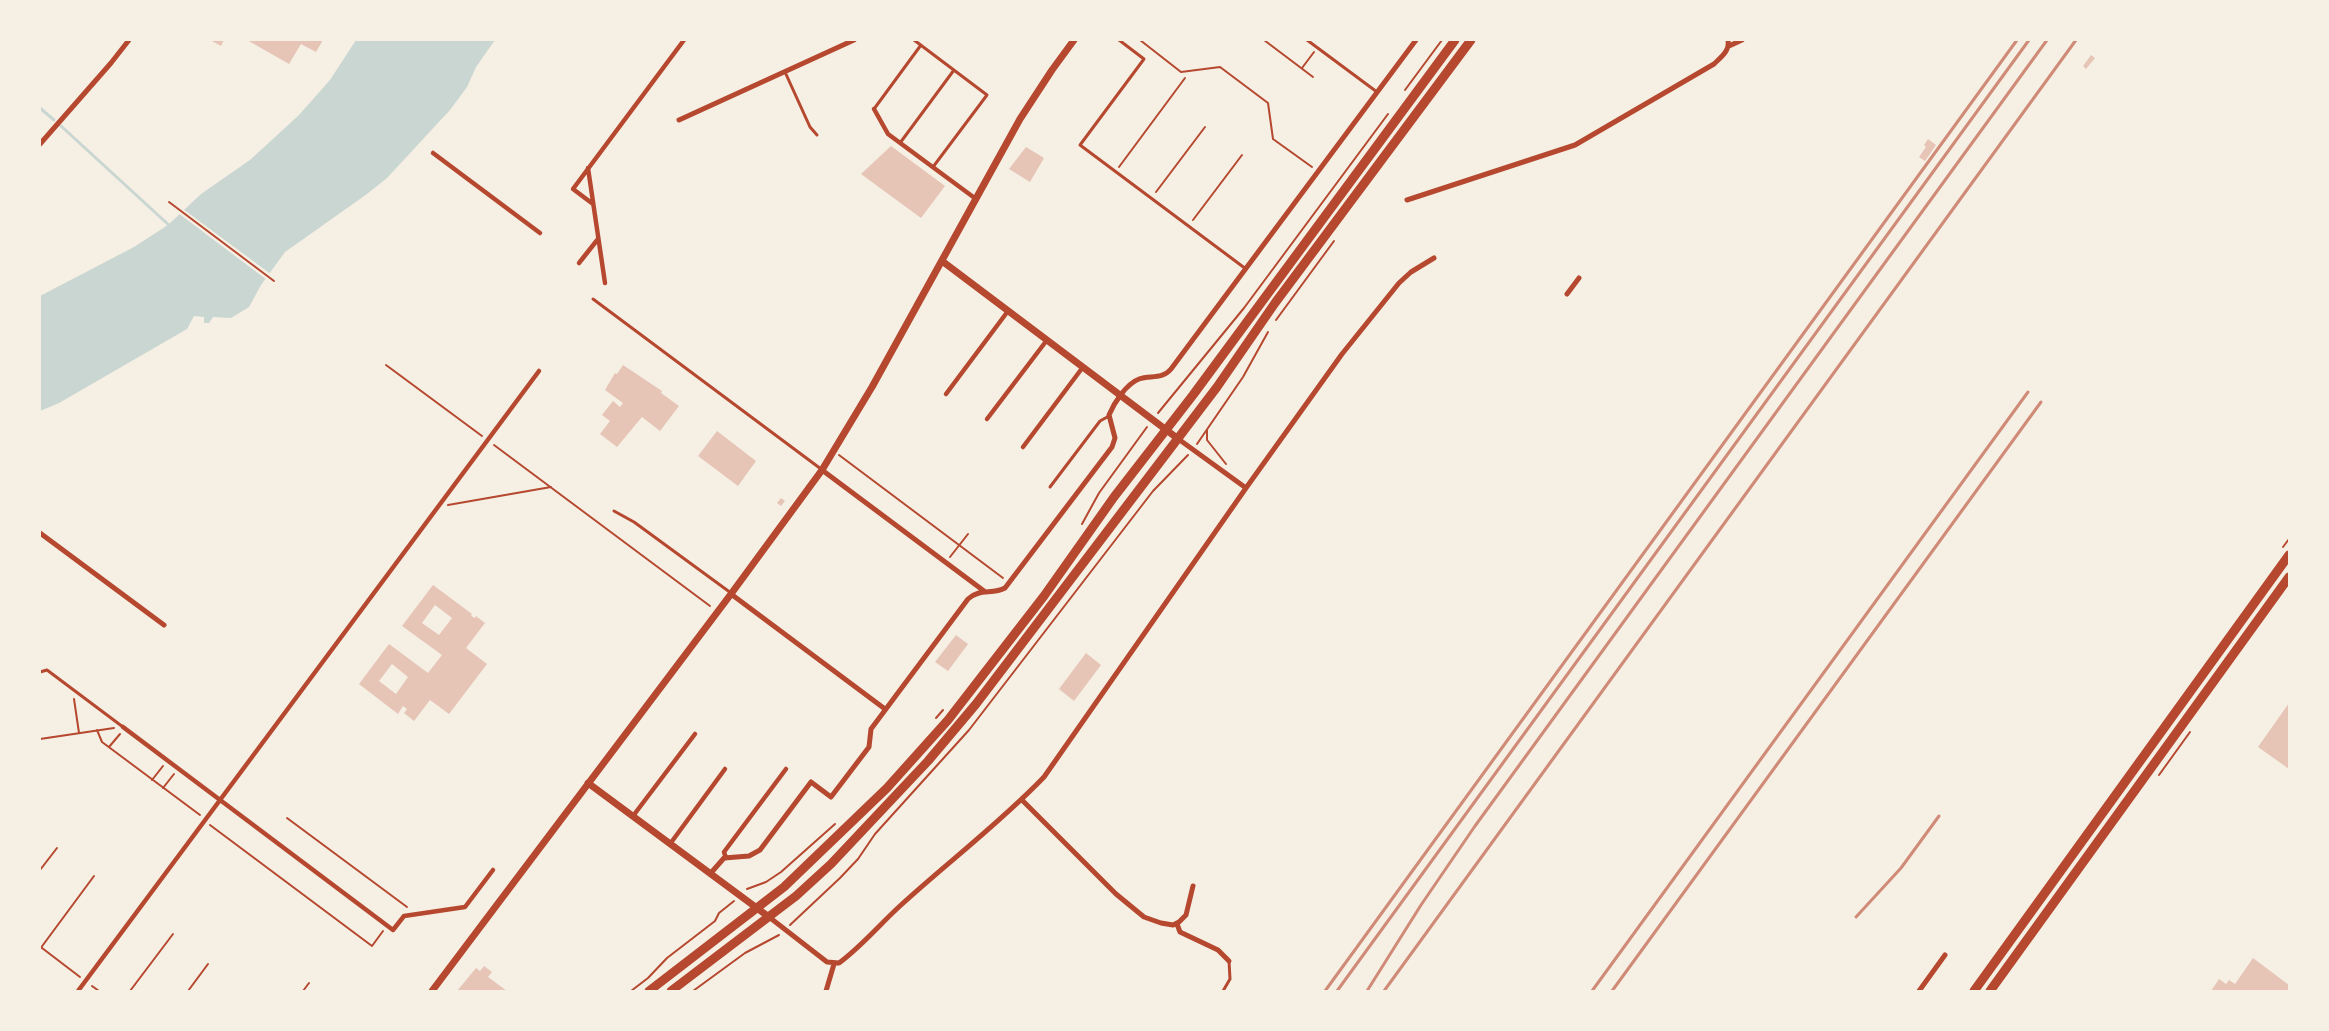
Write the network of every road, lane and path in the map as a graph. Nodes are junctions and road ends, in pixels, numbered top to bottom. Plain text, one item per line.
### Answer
1 (129, 40) edge
2 (684, 40) edge
3 (854, 40) edge
4 (914, 40) edge
5 (1074, 40) edge
6 (1119, 40) edge
7 (1140, 40) edge
8 (1264, 40) edge
9 (1307, 40) edge
10 (1416, 40) edge
11 (1442, 40) edge
12 (1455, 40) edge
13 (1470, 40) edge
14 (1742, 40) edge
15 (1729, 43) edge
16 (921, 45) junction
17 (1317, 48) junction
18 (1302, 68) junction
19 (954, 70) junction
20 (785, 71) junction
21 (1313, 76) dead end
22 (1185, 78) dead end
23 (1405, 90) dead end
24 (1377, 92) junction
25 (874, 109) joint
26 (1389, 112) dead end
27 (679, 120) dead end
28 (1205, 127) dead end
29 (816, 135) dead end
30 (900, 143) junction
31 (40, 144) edge
32 (433, 152) dead end
33 (1242, 154) dead end
34 (1309, 165) dead end
35 (933, 167) junction
36 (588, 168) junction
37 (1115, 172) junction
38 (1151, 198) junction
39 (976, 199) junction
40 (1407, 200) dead end
41 (168, 202) dead end
42 (593, 204) junction
43 (1188, 226) junction
44 (540, 233) dead end
45 (1337, 237) dead end
46 (598, 239) junction
47 (1434, 258) dead end
48 (942, 261) junction
49 (579, 263) dead end
50 (1246, 269) junction
51 (1579, 278) dead end
52 (274, 281) dead end
53 (605, 283) dead end
54 (1567, 294) dead end
55 (593, 300) dead end
56 (1008, 311) junction
57 (1273, 324) dead end
58 (1268, 331) dead end
59 (1046, 340) junction
60 (386, 365) dead end
61 (1083, 367) junction
62 (539, 370) dead end
63 (946, 394) dead end
64 (1121, 396) junction
65 (1162, 408) dead end
66 (1109, 415) junction
67 (987, 419) dead end
68 (1207, 428) junction
69 (1166, 430) junction
70 (1144, 432) dead end
71 (1178, 438) junction
72 (1200, 439) dead end
73 (487, 440) junction
74 (1023, 447) dead end
75 (838, 454) dead end
76 (1185, 459) dead end
77 (822, 470) junction
78 (1234, 479) junction
79 (551, 487) junction
80 (1050, 487) dead end
81 (1246, 488) junction
82 (438, 507) junction
83 (614, 511) dead end
84 (1080, 529) dead end
85 (40, 533) edge
86 (968, 534) dead end
87 (2289, 538) edge
88 (2286, 543) dead end
89 (959, 545) junction
90 (2289, 555) edge
91 (946, 563) junction
92 (2289, 577) edge
93 (1005, 580) dead end
94 (984, 591) junction
95 (731, 594) junction
96 (712, 607) dead end
97 (164, 625) dead end
98 (40, 672) edge
99 (72, 689) junction
100 (885, 709) junction
101 (943, 710) dead end
102 (930, 725) dead end
103 (124, 727) junction
104 (97, 730) junction
105 (79, 733) junction
106 (695, 734) dead end
107 (40, 739) edge
108 (109, 748) junction
109 (2172, 757) dead end
110 (167, 760) junction
111 (178, 768) junction
112 (786, 769) dead end
113 (725, 770) dead end
114 (2160, 774) dead end
115 (152, 780) junction
116 (588, 783) junction
117 (163, 788) junction
118 (220, 800) junction
119 (1022, 800) junction
120 (633, 816) junction
121 (287, 818) dead end
122 (205, 820) junction
123 (836, 822) dead end
124 (670, 844) junction
125 (57, 848) dead end
126 (726, 858) junction
127 (40, 870) edge
128 (493, 870) dead end
129 (710, 874) junction
130 (94, 876) dead end
131 (1193, 886) dead end
132 (747, 889) dead end
133 (757, 909) junction
134 (719, 913) dead end
135 (417, 914) junction
136 (769, 917) junction
137 (798, 918) dead end
138 (1177, 924) junction
139 (387, 925) junction
140 (173, 934) dead end
141 (776, 937) dead end
142 (40, 947) edge
143 (1945, 955) dead end
144 (1229, 961) joint
145 (208, 964) dead end
146 (834, 964) junction
147 (85, 981) junction
148 (309, 983) dead end
149 (78, 991) edge
150 (99, 991) edge
151 (130, 991) edge
152 (188, 991) edge
153 (303, 991) edge
154 (432, 991) edge
155 (631, 991) edge
156 (649, 991) edge
157 (671, 991) edge
158 (693, 991) edge
159 (826, 991) edge
160 (1223, 991) edge
161 (1919, 991) edge
162 (1974, 991) edge
163 (1990, 991) edge

1 - 31 street
2 - 36 street
3 - 20 street
4 - 16 lane
5 - 39 street
6 - 37 lane
7 - 34 path
8 - 18 path
9 - 17 lane
10 - 24 street
11 - 23 path
12 - 69 main road
13 - 71 main road
14 - 15 street
15 - 40 street
16 - 19 lane
16 - 25 lane
17 - 18 path
17 - 24 lane
18 - 21 path
19 - 30 lane
19 - 35 lane
20 - 27 street
20 - 29 lane
22 - 37 path
24 - 50 street
25 - 30 street
26 - 65 path
28 - 38 path
30 - 35 street
32 - 44 street
33 - 43 path
35 - 39 street
36 - 42 street
36 - 42 street
37 - 38 lane
38 - 43 lane
39 - 48 street
41 - 52 path
42 - 46 street
43 - 50 lane
45 - 57 path
46 - 49 street
46 - 53 street
47 - 81 street
48 - 56 street
48 - 77 street
50 - 64 street
51 - 54 street
55 - 77 lane
56 - 59 street
56 - 63 street
58 - 68 path
59 - 61 street
59 - 67 street
60 - 73 path
61 - 64 street
61 - 74 street
62 - 73 street
64 - 66 street
64 - 69 street
66 - 80 lane
66 - 94 street
68 - 72 path
68 - 78 path
69 - 71 street
69 - 133 main road
70 - 84 path
71 - 78 street
71 - 136 main road
73 - 79 path
73 - 82 street
75 - 89 path
76 - 137 path
77 - 91 street
77 - 95 street
78 - 81 street
79 - 82 path
79 - 96 path
81 - 119 street
82 - 118 street
83 - 95 lane
85 - 97 street
86 - 89 path
87 - 88 path
89 - 91 path
89 - 93 path
90 - 162 main road
91 - 94 street
92 - 163 main road
94 - 100 street
95 - 100 street
95 - 116 street
98 - 99 lane
99 - 103 lane
99 - 105 path
100 - 126 street
101 - 102 path
103 - 104 path
103 - 108 path
103 - 110 street
104 - 105 path
104 - 108 path
105 - 107 path
106 - 120 street
108 - 115 path
109 - 114 path
110 - 111 street
110 - 115 path
111 - 117 path
111 - 118 street
112 - 126 street
113 - 124 street
115 - 117 path
116 - 120 street
116 - 154 street
117 - 122 path
118 - 122 street
118 - 139 street
119 - 138 street
119 - 146 street
120 - 124 street
121 - 135 path
122 - 139 path
122 - 147 street
123 - 132 path
124 - 129 street
125 - 127 path
126 - 129 street
128 - 135 street
129 - 133 street
130 - 142 path
131 - 138 street
133 - 136 street
133 - 156 main road
134 - 155 path
135 - 139 street
136 - 146 street
136 - 157 main road
138 - 144 street
140 - 151 path
141 - 158 path
142 - 147 path
143 - 161 street
144 - 160 lane
145 - 152 path
146 - 159 street
147 - 149 street
147 - 150 path
148 - 153 path

